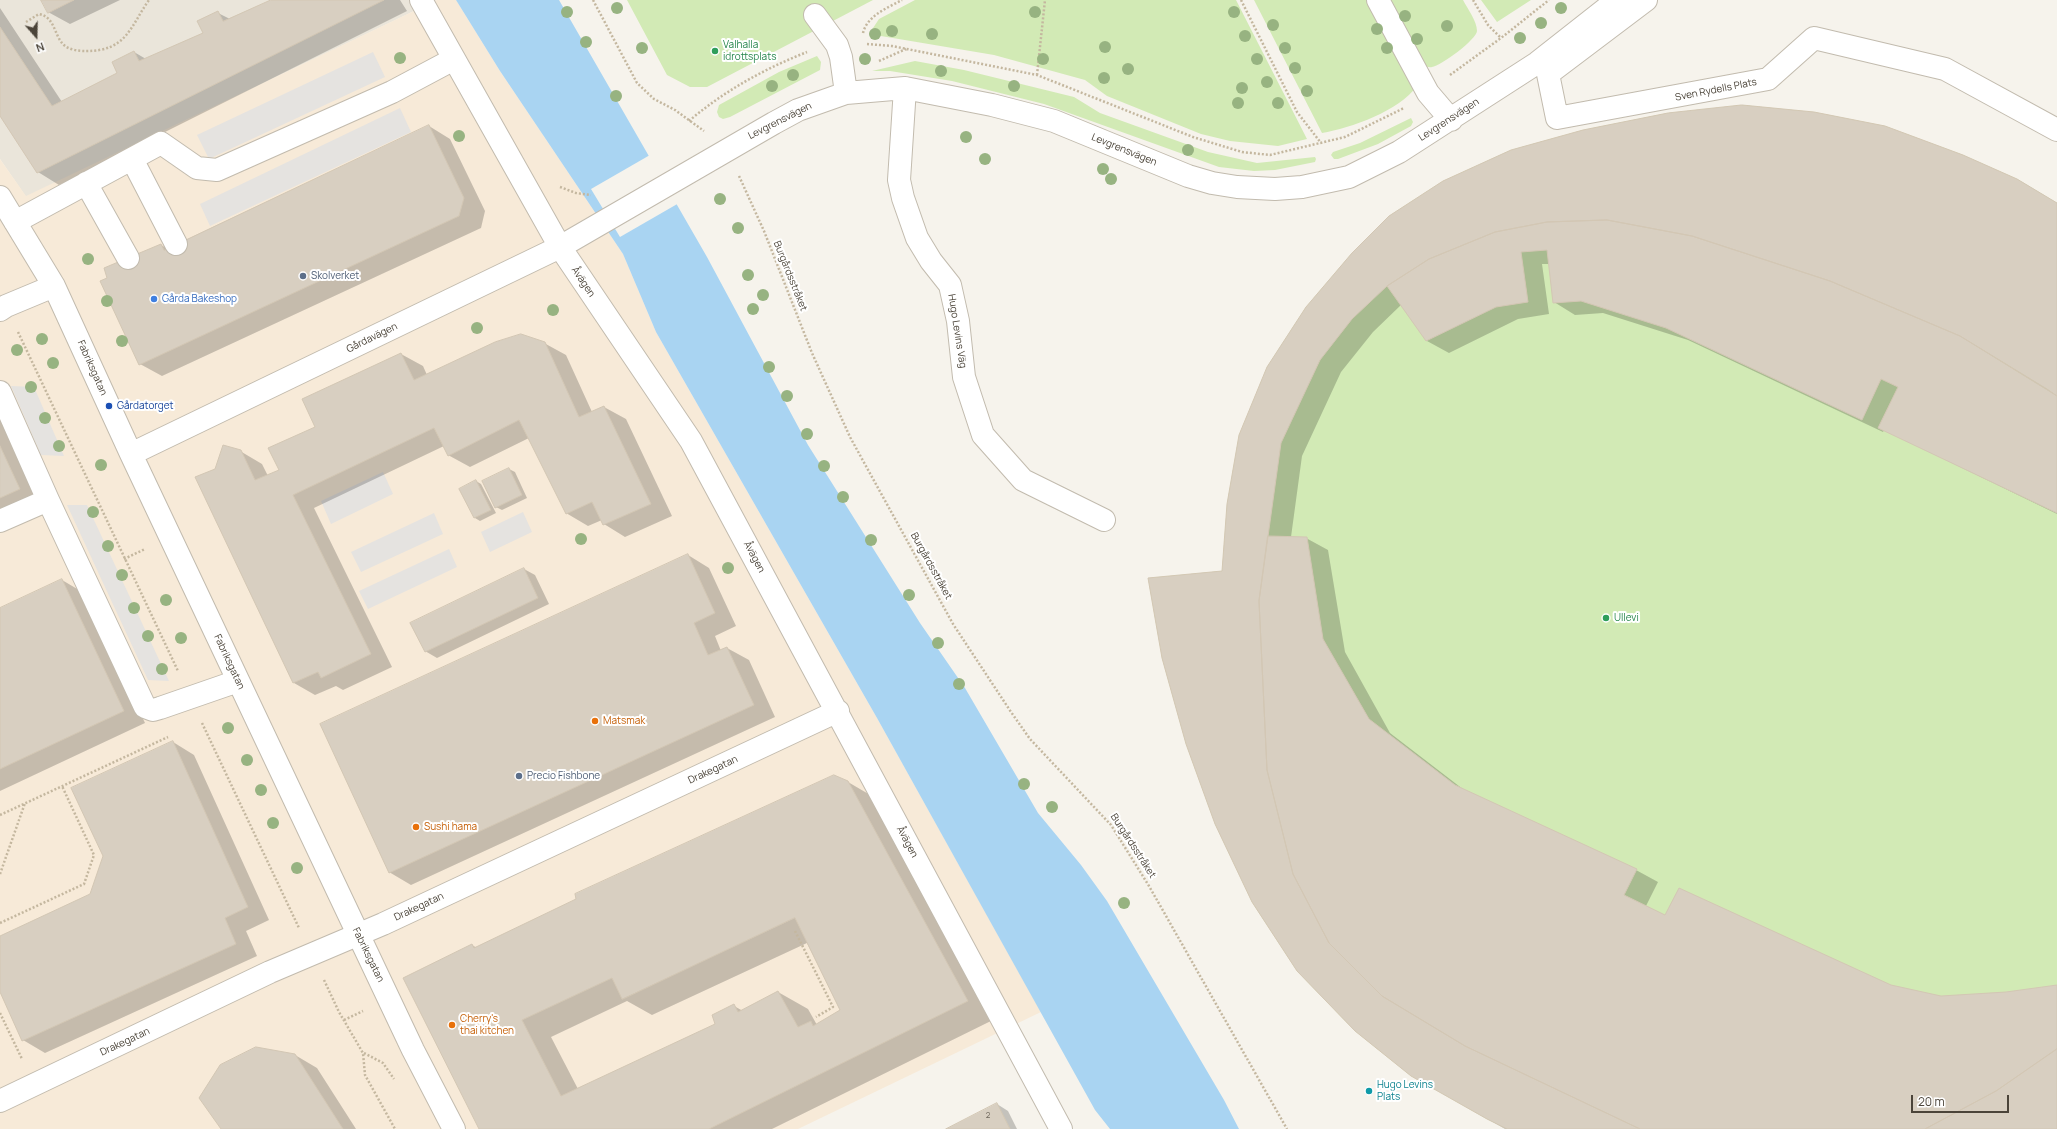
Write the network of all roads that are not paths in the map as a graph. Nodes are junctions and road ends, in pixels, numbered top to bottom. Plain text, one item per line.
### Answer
1 (420, 0) edge
2 (1378, 0) edge
3 (1617, 0) edge
4 (1646, 0) edge
5 (815, 15) dead end
6 (454, 59) junction
7 (905, 88) junction
8 (846, 92) junction
9 (1450, 120) junction
10 (2057, 130) edge
11 (132, 158) junction
12 (86, 183) junction
13 (0, 197) edge
14 (611, 217) joint
15 (15, 222) junction
16 (176, 244) dead end
17 (560, 247) junction
18 (128, 258) dead end
19 (54, 286) junction
20 (0, 310) edge
21 (0, 392) edge
22 (131, 454) junction
23 (48, 500) junction
24 (1104, 520) dead end
25 (0, 521) edge
26 (238, 681) junction
27 (838, 711) junction
28 (359, 936) junction
29 (0, 1101) edge
30 (454, 1129) edge
31 (1061, 1129) edge

1 - 6 street, Åvägen
2 - 9 street
3 - 9 street, Levgrensvägen
4 - 10 street, Sven Rydells Plats
5 - 8 street
6 - 11 street
6 - 17 street, Åvägen
7 - 8 street, Levgrensvägen
7 - 9 street, Levgrensvägen
7 - 24 street, Hugo Levins Väg
8 - 14 street, Levgrensvägen
11 - 12 street
11 - 16 street
12 - 15 street
12 - 18 street
13 - 15 street, Fabriksgatan
14 - 17 street, Gårdavägen
15 - 19 street, Fabriksgatan
17 - 22 street, Gårdavägen
17 - 27 street, Åvägen
19 - 20 street
19 - 22 street, Fabriksgatan
21 - 23 street
22 - 26 street, Fabriksgatan
23 - 25 street
23 - 26 street
26 - 28 street, Fabriksgatan
27 - 28 street, Drakegatan
27 - 31 street, Åvägen
28 - 29 street, Drakegatan
28 - 30 street, Fabriksgatan

